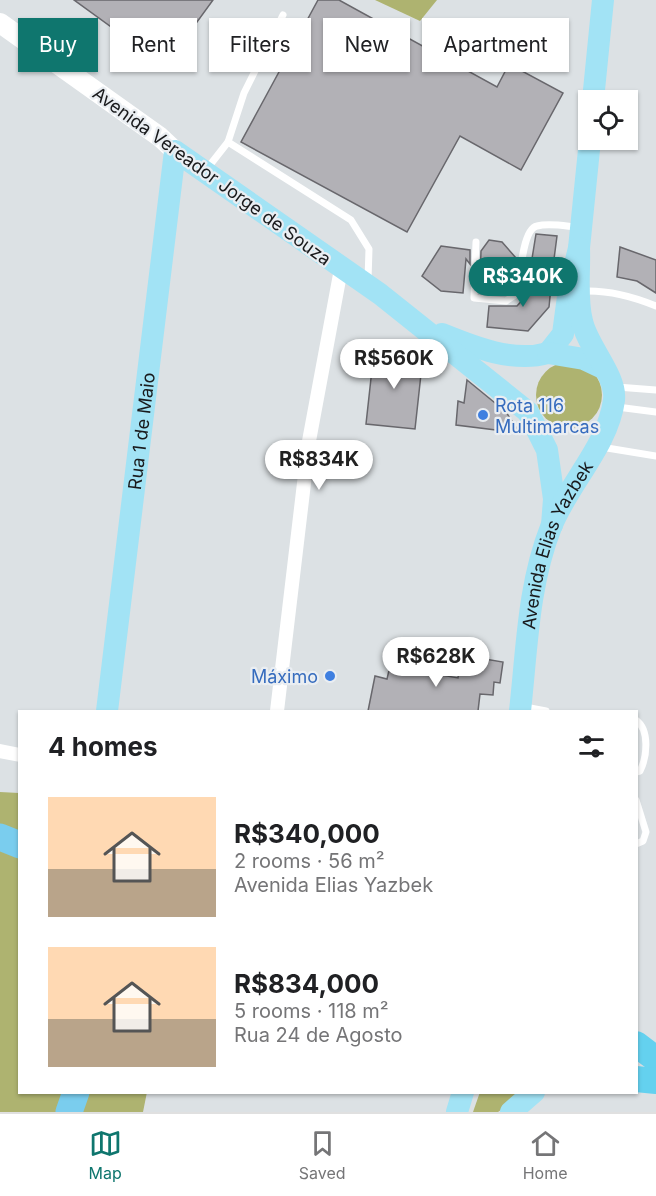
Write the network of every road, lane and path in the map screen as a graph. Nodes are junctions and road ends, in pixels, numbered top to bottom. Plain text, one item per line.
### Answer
1 (603, 0) edge
2 (283, 15) dead end
3 (0, 23) edge
4 (595, 90) edge
5 (228, 142) junction
6 (589, 150) edge
7 (175, 151) junction
8 (204, 172) junction
9 (170, 190) junction
10 (581, 237) junction
11 (476, 242) dead end
12 (341, 269) junction
13 (368, 286) junction
14 (580, 291) junction
15 (656, 306) edge
16 (424, 327) junction
17 (548, 353) junction
18 (609, 387) junction
19 (656, 390) edge
20 (656, 412) edge
21 (596, 446) junction
22 (656, 456) edge
23 (552, 525) junction
24 (521, 709) edge
25 (108, 710) edge
26 (277, 710) edge
27 (638, 721) edge
28 (0, 751) edge
29 (18, 754) edge
30 (638, 772) edge
31 (638, 806) edge
32 (638, 843) edge
33 (638, 1046) edge
34 (656, 1059) edge
35 (638, 1079) edge
36 (656, 1080) edge
37 (462, 1094) edge
38 (532, 1094) edge
39 (457, 1112) edge
40 (512, 1112) edge

1 - 4 main road
2 - 5 lane
3 - 7 main road, Avenida Vereador Jorge de Souza
5 - 8 lane
5 - 13 lane
6 - 10 main road
7 - 8 main road, Avenida Vereador Jorge de Souza
7 - 9 main road, Rua 1 de Maio
8 - 9 main road
8 - 12 main road, Avenida Vereador Jorge de Souza
9 - 25 main road, Rua 1 de Maio
10 - 11 lane
10 - 14 main road
10 - 17 main road
12 - 13 main road, Avenida Vereador Jorge de Souza
12 - 26 street
13 - 16 main road, Avenida Vereador Jorge de Souza
14 - 15 lane
14 - 18 main road
16 - 17 main road, Avenida Vereador Jorge de Souza
16 - 23 main road, Avenida Vereador Jorge de Souza
17 - 18 main road, Avenida Vereador Jorge de Souza
18 - 19 lane
18 - 20 lane
18 - 21 main road, Avenida Elias Yazbek
21 - 22 lane
21 - 23 main road, Avenida Elias Yazbek
23 - 24 main road, Avenida Elias Yazbek
27 - 30 lane
28 - 29 street
31 - 32 lane
33 - 34 highway
35 - 36 highway
37 - 39 main road
38 - 40 main road

